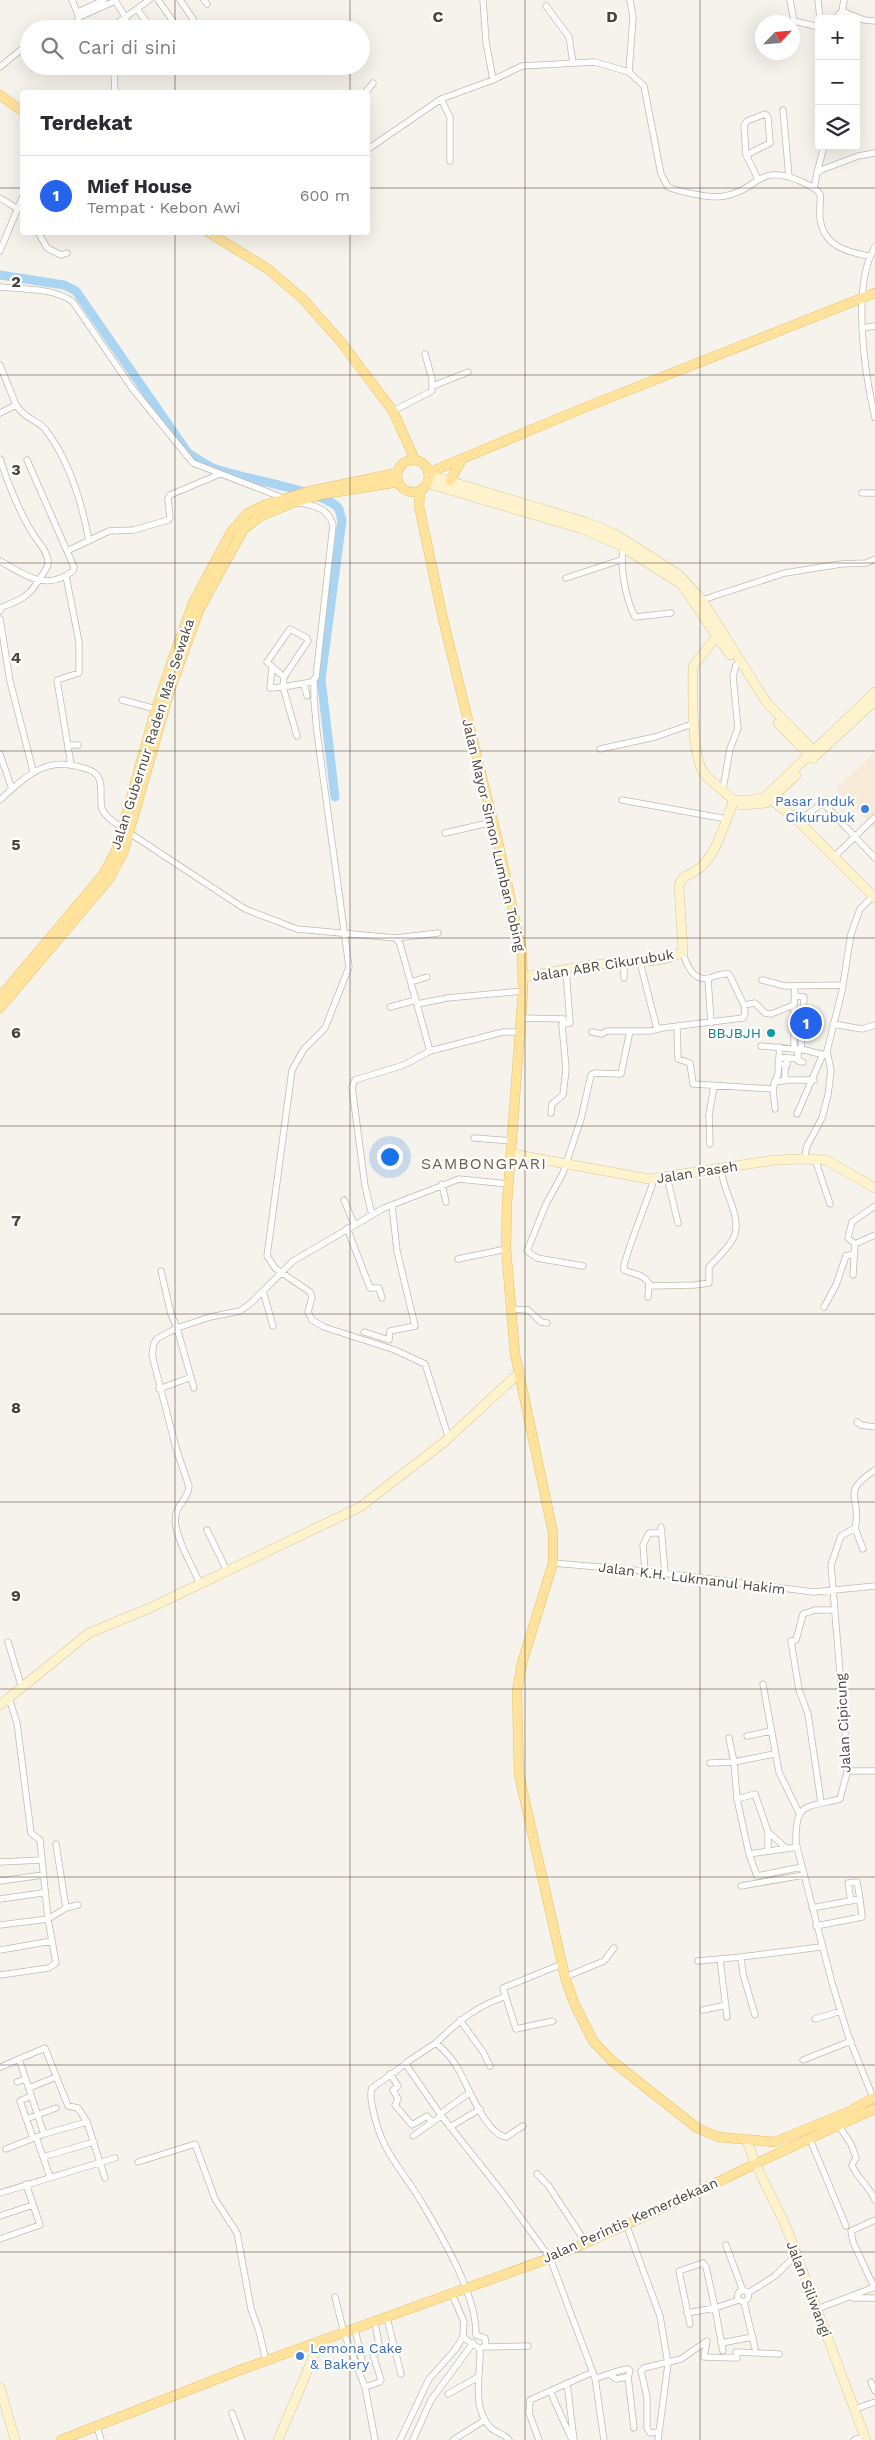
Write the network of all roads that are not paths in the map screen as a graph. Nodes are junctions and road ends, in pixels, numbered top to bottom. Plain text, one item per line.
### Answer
1 (72, 0) edge
2 (104, 0) edge
3 (149, 0) edge
4 (158, 0) edge
5 (180, 0) edge
6 (483, 0) edge
7 (630, 0) edge
8 (790, 0) edge
9 (818, 0) edge
10 (844, 0) edge
11 (546, 6) dead end
12 (137, 9) junction
13 (842, 11) junction
14 (79, 14) junction
15 (820, 15) edge
16 (838, 15) edge
17 (125, 19) joint
18 (193, 19) dead end
19 (78, 20) edge
20 (145, 20) edge
21 (172, 20) edge
22 (875, 21) edge
23 (815, 26) edge
24 (20, 50) edge
25 (573, 63) junction
26 (0, 67) edge
27 (629, 72) junction
28 (114, 75) edge
29 (493, 80) junction
30 (373, 83) dead end
31 (115, 90) edge
32 (368, 90) edge
33 (0, 94) edge
34 (441, 99) junction
35 (20, 109) edge
36 (783, 110) dead end
37 (370, 148) edge
38 (823, 150) edge
39 (875, 153) edge
40 (746, 155) junction
41 (450, 161) dead end
42 (817, 173) junction
43 (789, 177) junction
44 (758, 179) junction
45 (814, 188) junction
46 (0, 198) edge
47 (19, 211) edge
48 (40, 235) edge
49 (213, 235) edge
50 (875, 247) edge
51 (0, 251) edge
52 (67, 253) dead end
53 (869, 256) junction
54 (0, 287) edge
55 (875, 293) edge
56 (863, 298) junction
57 (875, 326) edge
58 (863, 328) junction
59 (425, 354) dead end
60 (0, 365) edge
61 (468, 372) dead end
62 (433, 386) junction
63 (16, 405) junction
64 (393, 411) junction
65 (0, 413) edge
66 (875, 418) edge
67 (404, 437) junction
68 (0, 459) edge
69 (27, 460) dead end
70 (462, 461) junction
71 (419, 462) junction
72 (402, 464) junction
73 (444, 466) junction
74 (220, 474) junction
75 (398, 477) junction
76 (428, 477) junction
77 (450, 481) junction
78 (333, 489) junction
79 (420, 490) junction
80 (408, 491) junction
81 (862, 493) dead end
82 (875, 493) edge
83 (309, 495) junction
84 (290, 499) junction
85 (419, 506) junction
86 (584, 526) junction
87 (89, 540) junction
88 (623, 547) junction
89 (68, 551) junction
90 (875, 559) edge
91 (621, 560) junction
92 (0, 561) edge
93 (653, 562) junction
94 (66, 576) junction
95 (566, 578) dead end
96 (38, 582) junction
97 (702, 600) junction
98 (0, 611) edge
99 (671, 613) dead end
100 (0, 619) edge
101 (717, 636) junction
102 (735, 660) junction
103 (272, 667) junction
104 (284, 677) junction
105 (314, 681) junction
106 (304, 684) junction
107 (283, 687) junction
108 (875, 692) edge
109 (307, 696) dead end
110 (122, 700) dead end
111 (875, 701) edge
112 (156, 709) junction
113 (695, 723) junction
114 (152, 735) junction
115 (297, 736) dead end
116 (69, 745) junction
117 (78, 745) dead end
118 (600, 748) dead end
119 (0, 754) edge
120 (813, 754) junction
121 (71, 765) junction
122 (33, 771) junction
123 (12, 789) junction
124 (723, 789) junction
125 (0, 800) edge
126 (622, 800) dead end
127 (772, 800) junction
128 (733, 802) junction
129 (874, 818) edge
130 (727, 819) junction
131 (798, 821) junction
132 (492, 822) junction
133 (124, 830) junction
134 (445, 833) dead end
135 (854, 837) junction
136 (835, 856) junction
137 (875, 858) edge
138 (874, 897) edge
139 (71, 918) junction
140 (344, 933) junction
141 (438, 934) dead end
142 (396, 938) junction
143 (683, 952) junction
144 (624, 962) junction
145 (640, 962) junction
146 (566, 970) junction
147 (427, 977) dead end
148 (524, 977) junction
149 (624, 978) dead end
150 (708, 979) junction
151 (762, 980) dead end
152 (411, 982) junction
153 (842, 985) junction
154 (795, 986) junction
155 (523, 991) junction
156 (794, 996) junction
157 (0, 997) edge
158 (416, 1002) junction
159 (744, 1005) junction
160 (794, 1005) junction
161 (390, 1007) dead end
162 (0, 1008) edge
163 (521, 1018) junction
164 (711, 1023) junction
165 (564, 1024) junction
166 (833, 1024) junction
167 (875, 1025) edge
168 (677, 1026) junction
169 (657, 1029) junction
170 (630, 1031) junction
171 (520, 1032) junction
172 (592, 1032) dead end
173 (761, 1046) dead end
174 (780, 1047) junction
175 (798, 1049) junction
176 (430, 1051) junction
177 (826, 1055) junction
178 (779, 1057) junction
179 (787, 1058) junction
180 (782, 1065) junction
181 (785, 1080) junction
182 (814, 1080) junction
183 (714, 1086) junction
184 (774, 1086) junction
185 (776, 1109) dead end
186 (551, 1113) dead end
187 (797, 1114) dead end
188 (474, 1138) dead end
189 (513, 1141) junction
190 (710, 1144) dead end
191 (513, 1154) junction
192 (804, 1159) junction
193 (815, 1159) junction
194 (566, 1163) junction
195 (722, 1168) junction
196 (667, 1177) junction
197 (654, 1179) junction
198 (442, 1184) junction
199 (509, 1184) junction
200 (875, 1188) edge
201 (344, 1200) dead end
202 (446, 1202) dead end
203 (392, 1204) junction
204 (830, 1204) dead end
205 (875, 1206) edge
206 (372, 1215) junction
207 (678, 1223) dead end
208 (354, 1224) junction
209 (347, 1228) junction
210 (875, 1235) edge
211 (854, 1244) junction
212 (506, 1249) junction
213 (854, 1254) junction
214 (458, 1259) dead end
215 (583, 1266) dead end
216 (161, 1271) dead end
217 (282, 1271) junction
218 (853, 1275) dead end
219 (649, 1286) junction
220 (263, 1291) junction
221 (648, 1297) dead end
222 (382, 1298) dead end
223 (824, 1307) dead end
224 (511, 1309) junction
225 (547, 1323) dead end
226 (273, 1326) dead end
227 (177, 1328) junction
228 (364, 1332) dead end
229 (371, 1337) junction
230 (519, 1373) junction
231 (189, 1378) junction
232 (194, 1388) dead end
233 (159, 1389) junction
234 (857, 1422) dead end
235 (875, 1427) edge
236 (449, 1438) junction
237 (875, 1470) edge
238 (855, 1528) junction
239 (207, 1530) dead end
240 (863, 1549) dead end
241 (553, 1563) junction
242 (227, 1571) junction
243 (645, 1571) junction
244 (665, 1574) junction
245 (200, 1584) junction
246 (875, 1586) edge
247 (832, 1590) junction
248 (834, 1610) junction
249 (8, 1642) dead end
250 (763, 1684) dead end
251 (22, 1688) junction
252 (9, 1698) junction
253 (0, 1705) edge
254 (771, 1731) junction
255 (747, 1736) dead end
256 (729, 1738) dead end
257 (774, 1754) junction
258 (734, 1762) junction
259 (710, 1763) dead end
260 (847, 1771) junction
261 (875, 1771) edge
262 (737, 1799) junction
263 (821, 1802) junction
264 (799, 1813) junction
265 (768, 1832) junction
266 (56, 1844) dead end
267 (797, 1846) junction
268 (786, 1848) junction
269 (768, 1850) junction
270 (749, 1854) junction
271 (42, 1860) junction
272 (0, 1862) edge
273 (802, 1868) junction
274 (804, 1874) junction
275 (44, 1875) junction
276 (0, 1881) edge
277 (740, 1886) dead end
278 (45, 1894) junction
279 (0, 1899) edge
280 (860, 1899) junction
281 (851, 1901) junction
282 (78, 1905) dead end
283 (66, 1908) junction
284 (812, 1908) junction
285 (48, 1919) junction
286 (0, 1926) edge
287 (816, 1926) junction
288 (52, 1941) junction
289 (822, 1947) junction
290 (614, 1948) dead end
291 (0, 1950) edge
292 (741, 1956) junction
293 (720, 1959) junction
294 (698, 1961) dead end
295 (562, 1964) junction
296 (0, 1976) edge
297 (565, 1977) junction
298 (504, 1997) junction
299 (726, 2005) junction
300 (703, 2010) dead end
301 (841, 2011) junction
302 (755, 2015) dead end
303 (727, 2017) dead end
304 (815, 2019) dead end
305 (460, 2020) junction
306 (553, 2022) dead end
307 (851, 2041) junction
308 (436, 2043) junction
309 (19, 2059) junction
310 (804, 2060) dead end
311 (407, 2063) junction
312 (490, 2066) dead end
313 (1, 2067) dead end
314 (390, 2074) junction
315 (56, 2077) junction
316 (26, 2079) junction
317 (18, 2082) dead end
318 (28, 2088) junction
319 (469, 2094) junction
320 (31, 2096) junction
321 (874, 2099) edge
322 (56, 2108) dead end
323 (480, 2109) junction
324 (875, 2109) edge
325 (37, 2115) junction
326 (440, 2115) junction
327 (26, 2119) junction
328 (86, 2122) junction
329 (432, 2122) junction
330 (523, 2126) dead end
331 (839, 2126) junction
332 (450, 2127) junction
333 (44, 2134) junction
334 (413, 2136) dead end
335 (35, 2137) junction
336 (810, 2139) junction
337 (747, 2141) junction
338 (94, 2142) junction
339 (775, 2142) junction
340 (6, 2149) dead end
341 (780, 2153) junction
342 (43, 2157) junction
343 (115, 2158) dead end
344 (101, 2162) junction
345 (138, 2162) dead end
346 (755, 2163) junction
347 (537, 2174) dead end
348 (50, 2177) junction
349 (105, 2178) dead end
350 (26, 2184) junction
351 (0, 2193) edge
352 (875, 2200) edge
353 (33, 2205) junction
354 (0, 2216) edge
355 (875, 2220) edge
356 (626, 2224) junction
357 (846, 2226) dead end
358 (0, 2239) edge
359 (586, 2243) junction
360 (726, 2245) dead end
361 (796, 2255) junction
362 (550, 2258) junction
363 (874, 2287) edge
364 (465, 2289) junction
365 (745, 2292) junction
366 (452, 2294) junction
367 (334, 2297) dead end
368 (851, 2298) junction
369 (875, 2298) edge
370 (741, 2301) junction
371 (715, 2308) junction
372 (817, 2309) junction
373 (687, 2313) junction
374 (387, 2318) junction
375 (375, 2323) junction
376 (690, 2324) dead end
377 (355, 2329) junction
378 (344, 2333) junction
379 (752, 2337) junction
380 (468, 2340) junction
381 (320, 2341) junction
382 (721, 2343) junction
383 (528, 2346) dead end
384 (482, 2347) junction
385 (755, 2348) dead end
386 (723, 2351) dead end
387 (779, 2354) dead end
388 (266, 2361) junction
389 (668, 2364) junction
390 (359, 2371) junction
391 (401, 2374) dead end
392 (594, 2375) junction
393 (478, 2376) junction
394 (872, 2382) dead end
395 (567, 2383) junction
396 (0, 2387) edge
397 (365, 2387) junction
398 (550, 2391) junction
399 (875, 2391) edge
400 (448, 2394) dead end
401 (875, 2402) edge
402 (855, 2409) junction
403 (232, 2413) dead end
404 (485, 2420) junction
405 (97, 2426) junction
406 (634, 2428) dead end
407 (657, 2432) junction
408 (865, 2438) edge
409 (15, 2440) edge
410 (61, 2440) edge
411 (101, 2440) edge
412 (242, 2440) edge
413 (278, 2440) edge
414 (375, 2440) edge
415 (400, 2440) edge
416 (413, 2440) edge
417 (453, 2440) edge
418 (509, 2440) edge
419 (539, 2440) edge
420 (573, 2440) edge
421 (604, 2440) edge
422 (658, 2440) edge
423 (854, 2440) edge

1 - 14 street
2 - 14 street
3 - 12 street
4 - 21 street
5 - 18 street
6 - 29 street
7 - 27 street
8 - 23 street
9 - 15 street
10 - 13 street
11 - 25 street
12 - 17 street
12 - 20 street
13 - 16 street
13 - 22 street
14 - 17 street
14 - 19 street
24 - 26 street
25 - 27 street
25 - 29 street
27 - 44 street
28 - 31 street
29 - 34 street
30 - 32 street
33 - 35 main road
34 - 37 street
34 - 41 street
36 - 43 street
38 - 42 street
39 - 42 street
40 - 40 street
40 - 44 street
42 - 45 street
43 - 44 street
43 - 45 street
45 - 53 street
46 - 47 street
47 - 51 street
48 - 52 street
49 - 64 main road
50 - 53 street
53 - 56 street
54 - 74 street
55 - 56 main road
56 - 58 street
56 - 70 main road
57 - 58 street
58 - 66 street
59 - 62 street
60 - 63 street
61 - 62 street
62 - 64 street
63 - 65 street
63 - 87 street
64 - 67 main road
67 - 71 main road
67 - 72 main road
68 - 96 street
69 - 89 street
70 - 73 main road
70 - 77 main road
71 - 72 main road
71 - 73 main road
71 - 76 main road
72 - 75 main road
73 - 76 main road
74 - 84 street
74 - 87 street
75 - 78 main road
75 - 80 main road
76 - 77 street
76 - 79 main road
76 - 86 street
77 - 86 street
78 - 83 main road
78 - 83 main road
79 - 80 main road
79 - 85 main road, Jalan Mayor Simon Lumban Tobing
80 - 85 main road, Jalan Mayor Simon Lumban Tobing
81 - 82 street
83 - 84 main road, Jalan Gubernur Raden Mas Sewaka
84 - 105 street
84 - 112 main road, Jalan Gubernur Raden Mas Sewaka
84 - 114 main road
85 - 132 main road, Jalan Mayor Simon Lumban Tobing
86 - 88 street
86 - 93 street
87 - 89 street
88 - 91 street
88 - 93 street
89 - 94 street
90 - 97 street
91 - 95 street
91 - 99 street
92 - 96 street
93 - 97 street
93 - 101 street
94 - 96 street
94 - 116 street
96 - 98 street
97 - 102 street
100 - 122 street
101 - 102 street
101 - 113 street
102 - 120 street
102 - 124 street
103 - 104 street
103 - 104 street
103 - 107 street
104 - 107 street
105 - 106 street
105 - 140 street
106 - 107 street
106 - 109 street
107 - 115 street
108 - 120 street
110 - 112 street
111 - 120 street
112 - 114 main road, Jalan Gubernur Raden Mas Sewaka
113 - 118 street
113 - 124 street
114 - 133 main road, Jalan Gubernur Raden Mas Sewaka
116 - 117 street
116 - 121 street
119 - 123 street
120 - 127 street
120 - 128 street
121 - 122 street
121 - 133 street
122 - 123 street
123 - 125 street
124 - 128 street
126 - 130 street
127 - 128 street
127 - 131 street
128 - 130 street, Jalan ABR Cikurubuk
129 - 135 street
130 - 143 street, Jalan ABR Cikurubuk
131 - 135 street
131 - 136 street
132 - 134 street
132 - 148 main road, Jalan Mayor Simon Lumban Tobing
133 - 139 main road, Jalan Gubernur Raden Mas Sewaka
133 - 140 street
135 - 136 street
135 - 137 street
136 - 138 street
138 - 153 street
139 - 157 main road, Jalan Gubernur Raden Mas Sewaka
139 - 162 main road, Jalan Gubernur Raden Mas Sewaka
140 - 142 street
140 - 217 street
141 - 142 street
142 - 152 street
143 - 145 street, Jalan ABR Cikurubuk
143 - 150 street
144 - 145 street, Jalan ABR Cikurubuk
144 - 146 street, Jalan ABR Cikurubuk
144 - 149 street
145 - 169 street
146 - 148 street, Jalan ABR Cikurubuk
146 - 165 street
147 - 152 street
148 - 155 main road, Jalan Mayor Simon Lumban Tobing
150 - 159 street
150 - 164 street
151 - 154 street
152 - 158 street
153 - 154 street
153 - 166 street
154 - 156 street
155 - 158 street
155 - 163 main road, Jalan Mayor Simon Lumban Tobing
156 - 160 street
156 - 175 street
158 - 161 street
158 - 176 street
159 - 160 street
159 - 164 street
160 - 175 street
163 - 165 street
163 - 171 main road, Jalan Mayor Simon Lumban Tobing
164 - 168 street
165 - 186 street
166 - 167 street
166 - 177 street
168 - 169 street
168 - 183 street
169 - 170 street
170 - 172 street
170 - 194 street
171 - 176 street
171 - 189 main road, Jalan Mayor Simon Lumban Tobing
173 - 174 street
174 - 175 street
174 - 178 street
175 - 177 street
175 - 179 street
176 - 206 street
177 - 182 street
177 - 192 street
178 - 179 street
178 - 180 street
179 - 180 street
180 - 181 street
180 - 184 street
181 - 182 street
181 - 184 street
182 - 187 street
183 - 184 street
183 - 190 street
184 - 185 street
188 - 189 street
189 - 191 main road, Jalan Mayor Simon Lumban Tobing
191 - 194 street, Jalan Paseh
191 - 199 main road, Jalan Mayor Simon Lumban Tobing
192 - 193 street, Jalan Paseh
192 - 195 street, Jalan Paseh
193 - 200 street, Jalan Paseh
193 - 204 street
194 - 197 street, Jalan Paseh
194 - 215 street
195 - 196 street, Jalan Paseh
195 - 219 street
196 - 197 street, Jalan Paseh
196 - 207 street
197 - 219 street
198 - 199 street
198 - 202 street
198 - 203 street
199 - 212 main road, Jalan Mayor Simon Lumban Tobing
201 - 208 street
203 - 206 street
203 - 229 street
205 - 211 street
206 - 208 street
208 - 209 street
209 - 217 street
209 - 222 street
210 - 211 street
211 - 213 street
212 - 214 street
212 - 224 main road, Jalan Mayor Simon Lumban Tobing
213 - 218 street
213 - 223 street
216 - 227 street
217 - 220 street
217 - 229 street
219 - 221 street
220 - 226 street
220 - 227 street
224 - 225 street
224 - 230 main road, Jalan Mayor Simon Lumban Tobing
227 - 231 street
227 - 233 street
228 - 229 street
229 - 236 street
230 - 236 street
230 - 241 main road, Jalan Mayor Simon Lumban Tobing
231 - 232 street
231 - 233 street
233 - 245 street
234 - 235 street
236 - 242 street
237 - 238 street
238 - 240 street
238 - 247 street, Jalan Cipicung
239 - 242 street
241 - 243 street, Jalan K.H. Lukmanul Hakim
241 - 295 main road, Jalan Mayor Simon Lumban Tobing
242 - 245 street
243 - 244 street, Jalan K.H. Lukmanul Hakim
243 - 244 street
244 - 247 street, Jalan K.H. Lukmanul Hakim
245 - 251 street
246 - 247 street, Jalan K.H. Lukmanul Hakim
247 - 248 street, Jalan Cipicung
248 - 260 street, Jalan Cipicung
248 - 263 street
249 - 251 street
250 - 254 street
251 - 252 street
252 - 253 street
252 - 271 street
254 - 255 street
254 - 257 street
256 - 258 street
257 - 258 street
257 - 264 street
258 - 259 street
258 - 262 street
260 - 261 street
260 - 263 street, Jalan Cipicung
262 - 265 street
262 - 270 street
263 - 264 street, Jalan Cipicung
264 - 267 street
265 - 268 street
265 - 269 street
266 - 283 street
267 - 268 street
267 - 273 street
268 - 269 street
269 - 270 street
270 - 273 street
271 - 272 street
271 - 275 street
273 - 274 street
274 - 277 street
274 - 284 street
275 - 276 street
275 - 278 street
278 - 279 street
278 - 285 street
280 - 281 street
280 - 281 street
280 - 287 street
281 - 284 street
282 - 283 street
283 - 285 street
284 - 287 street
285 - 286 street
285 - 288 street
287 - 289 street
288 - 291 street
288 - 296 street
289 - 292 street
289 - 301 street
290 - 297 street
292 - 293 street
292 - 302 street
293 - 294 street
293 - 299 street
295 - 297 main road, Jalan Mayor Simon Lumban Tobing
295 - 298 street
297 - 337 main road, Jalan Mayor Simon Lumban Tobing
298 - 305 street
298 - 306 street
299 - 300 street
299 - 303 street
301 - 304 street
301 - 307 street
305 - 308 street
305 - 312 street
307 - 310 street
307 - 321 street
308 - 311 street
308 - 319 street
309 - 313 street
309 - 315 street
309 - 316 street
311 - 314 street
311 - 326 street
314 - 329 street
314 - 364 street
315 - 318 street
315 - 328 street
316 - 317 street
316 - 318 street
318 - 320 street
319 - 323 street
319 - 326 street
320 - 325 street
320 - 327 street
321 - 339 main road
322 - 325 street
323 - 330 street
323 - 332 street
324 - 331 main road, Jalan Perintis Kemerdekaan
325 - 327 street
325 - 333 street
326 - 329 street
326 - 332 street
327 - 335 street
328 - 333 street
328 - 338 street
329 - 334 street
331 - 336 main road, Jalan Perintis Kemerdekaan
331 - 352 street
332 - 362 street
333 - 335 street
335 - 340 street
335 - 342 street
336 - 341 main road, Jalan Perintis Kemerdekaan
336 - 357 street
337 - 339 main road, Jalan Mayor Simon Lumban Tobing
337 - 346 street, Jalan Siliwangi
338 - 342 street
338 - 344 street
339 - 341 main road
341 - 346 main road, Jalan Perintis Kemerdekaan
342 - 348 street
343 - 344 street
344 - 348 street
344 - 349 street
345 - 388 street
346 - 356 main road, Jalan Perintis Kemerdekaan
346 - 361 street, Jalan Siliwangi
347 - 359 street
348 - 350 street
350 - 351 street
350 - 353 street
353 - 354 street
353 - 358 street
355 - 363 street
356 - 359 main road, Jalan Perintis Kemerdekaan
356 - 389 street
359 - 362 main road, Jalan Perintis Kemerdekaan
360 - 365 street
361 - 365 street
361 - 372 street, Jalan Siliwangi
362 - 364 main road, Jalan Perintis Kemerdekaan
362 - 392 street
363 - 368 street
364 - 366 main road, Jalan Perintis Kemerdekaan
364 - 384 street
365 - 370 street
365 - 370 street
366 - 374 main road, Jalan Perintis Kemerdekaan
366 - 380 street
367 - 378 street
368 - 369 street
368 - 372 street
370 - 371 street
370 - 379 street
371 - 373 street
371 - 373 street
371 - 382 street
372 - 402 street, Jalan Siliwangi
373 - 376 street
374 - 375 main road, Jalan Perintis Kemerdekaan
374 - 391 street
375 - 377 main road, Jalan Perintis Kemerdekaan
375 - 397 street
377 - 378 main road, Jalan Perintis Kemerdekaan
377 - 390 street
378 - 381 main road
378 - 390 street
379 - 382 street
379 - 385 street
380 - 384 street
380 - 415 street
380 - 416 street
381 - 388 main road
381 - 413 street
382 - 386 street
383 - 384 street
384 - 393 street
387 - 389 street
388 - 405 main road
389 - 407 street
389 - 407 street
390 - 397 street
392 - 395 street
392 - 406 street
392 - 421 street
393 - 400 street
393 - 404 street
394 - 399 street
395 - 398 street
395 - 420 street
396 - 409 street
397 - 414 street
398 - 419 street
398 - 420 street
401 - 402 street
402 - 408 street, Jalan Siliwangi
403 - 412 street
404 - 417 street
404 - 418 street
405 - 410 main road
405 - 411 street
407 - 422 street
408 - 423 street

